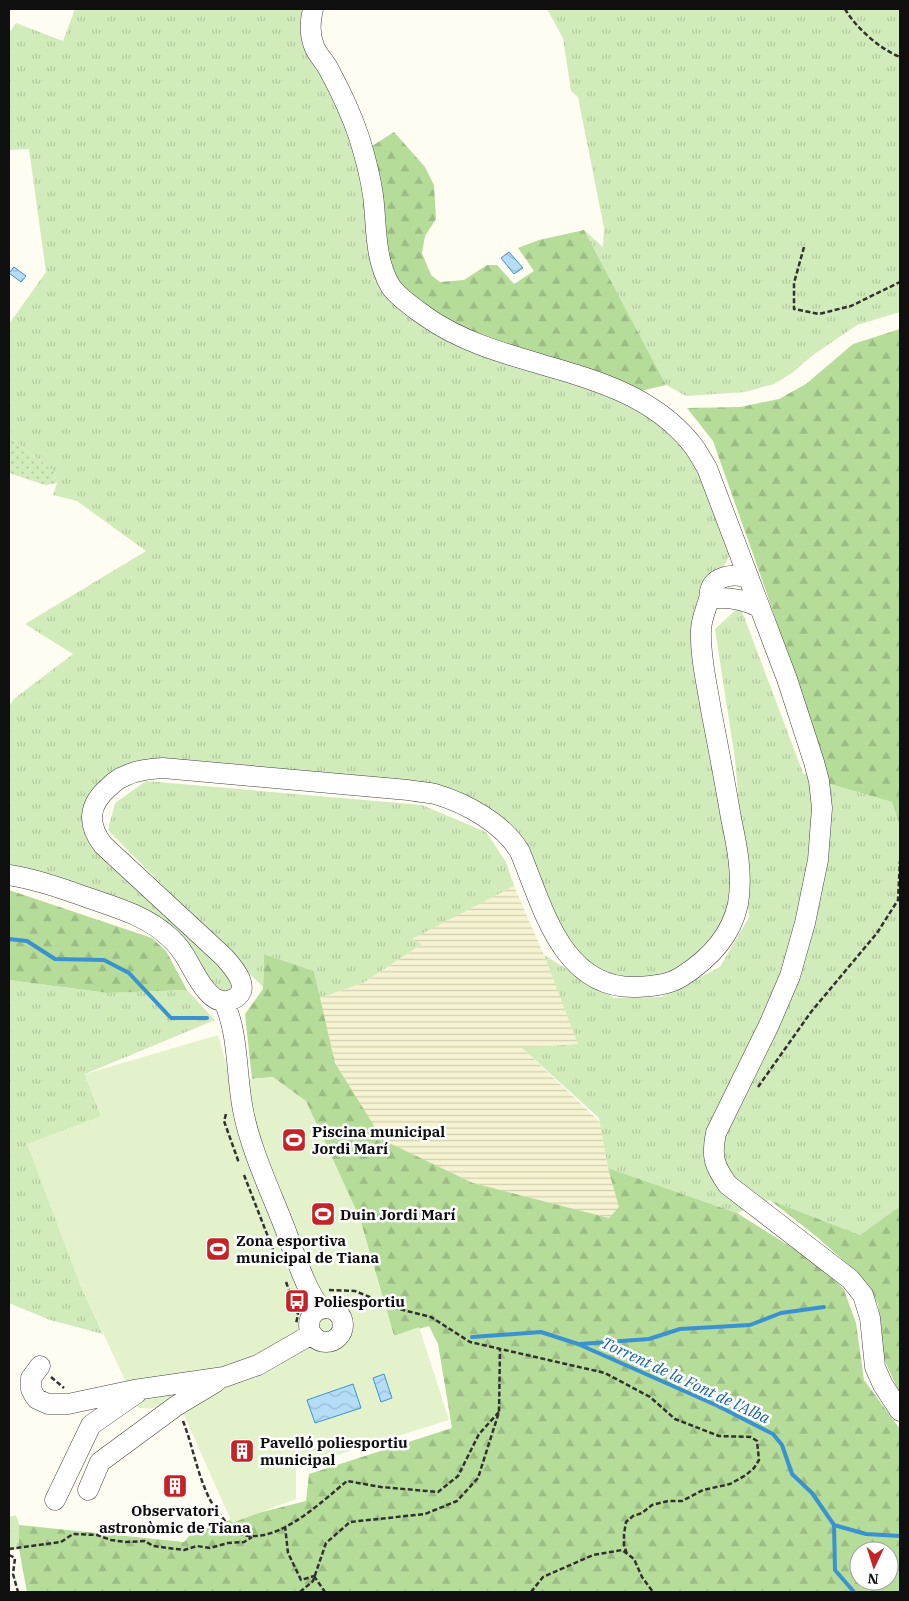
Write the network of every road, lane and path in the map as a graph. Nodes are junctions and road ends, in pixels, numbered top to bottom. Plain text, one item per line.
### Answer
1 (313, 9) edge
2 (845, 9) edge
3 (900, 57) edge
4 (804, 247) dead end
5 (900, 282) edge
6 (736, 544) junction
7 (723, 578) junction
8 (748, 578) junction
9 (709, 599) junction
10 (759, 607) junction
11 (900, 860) edge
12 (9, 874) edge
13 (224, 1002) junction
14 (757, 1088) dead end
15 (310, 1288) junction
16 (322, 1309) junction
17 (312, 1334) junction
18 (500, 1349) junction
19 (40, 1366) dead end
20 (224, 1377) junction
21 (145, 1388) junction
22 (176, 1406) junction
23 (900, 1411) edge
24 (500, 1412) junction
25 (88, 1490) dead end
26 (55, 1500) dead end
27 (285, 1526) junction
28 (252, 1537) junction
29 (9, 1549) edge
30 (9, 1554) edge
31 (627, 1554) junction
32 (314, 1576) junction
33 (18, 1592) edge
34 (300, 1592) edge
35 (325, 1592) edge
36 (531, 1592) edge
37 (653, 1592) edge

1 - 6 street
2 - 3 path
4 - 5 path
6 - 7 street
6 - 8 street
7 - 8 street
7 - 9 street
8 - 9 street
8 - 10 street
9 - 10 street
9 - 13 street
10 - 23 street
11 - 14 path
12 - 13 street
13 - 15 street
15 - 16 street
15 - 18 path
16 - 17 street
16 - 17 street
17 - 20 street
18 - 24 path
18 - 31 path
19 - 21 street
20 - 21 street
20 - 22 street
21 - 26 street
22 - 25 street
22 - 28 path
24 - 27 path
24 - 32 path
27 - 28 path
27 - 32 path
28 - 29 path
30 - 33 path
31 - 36 path
31 - 37 path
32 - 34 path
32 - 35 path

